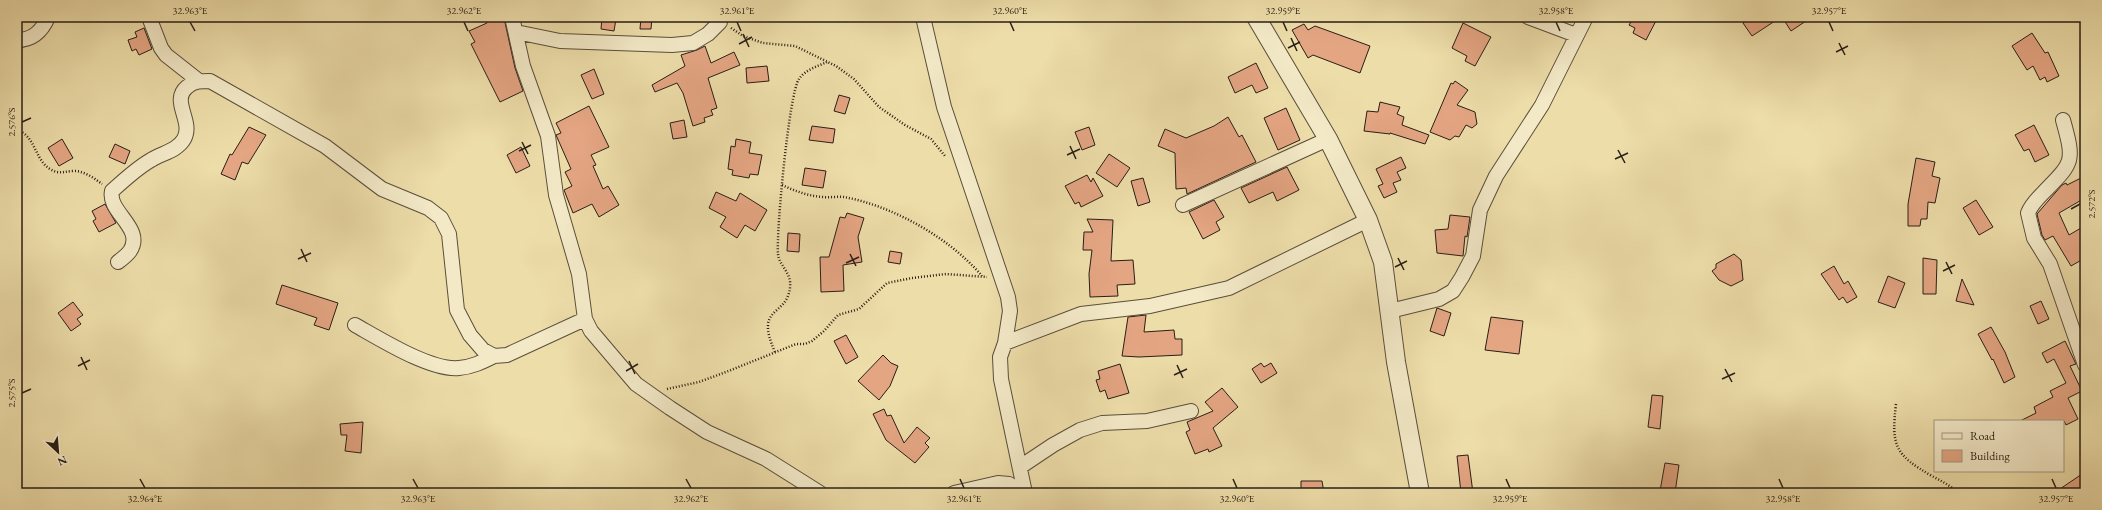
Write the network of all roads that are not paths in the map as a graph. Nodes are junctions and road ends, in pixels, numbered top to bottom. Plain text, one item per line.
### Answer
1 (48, 17) edge
2 (149, 17) edge
3 (512, 17) edge
4 (923, 17) edge
5 (1256, 17) edge
6 (1528, 17) edge
7 (1586, 17) edge
8 (720, 20) edge
9 (516, 32) junction
10 (1576, 35) junction
11 (17, 40) edge
12 (199, 81) junction
13 (2063, 120) dead end
14 (1328, 139) junction
15 (1183, 205) dead end
16 (1368, 220) junction
17 (118, 262) dead end
18 (1390, 311) junction
19 (585, 319) junction
20 (355, 325) dead end
21 (1005, 343) junction
22 (494, 356) junction
23 (2085, 365) edge
24 (1191, 411) dead end
25 (1020, 466) junction
26 (820, 493) edge
27 (954, 493) edge
28 (1024, 493) edge
29 (1420, 493) edge

1 - 11 street
2 - 12 street
3 - 9 street
4 - 21 street
5 - 14 street
6 - 10 street
7 - 10 street
8 - 9 street
9 - 19 street
10 - 18 street
12 - 17 street
12 - 22 street
13 - 23 street
14 - 15 street
14 - 16 street
16 - 18 street
16 - 21 street
18 - 29 street
19 - 22 street
19 - 26 street
20 - 22 street
21 - 25 street
24 - 25 street
25 - 28 street
27 - 28 street

